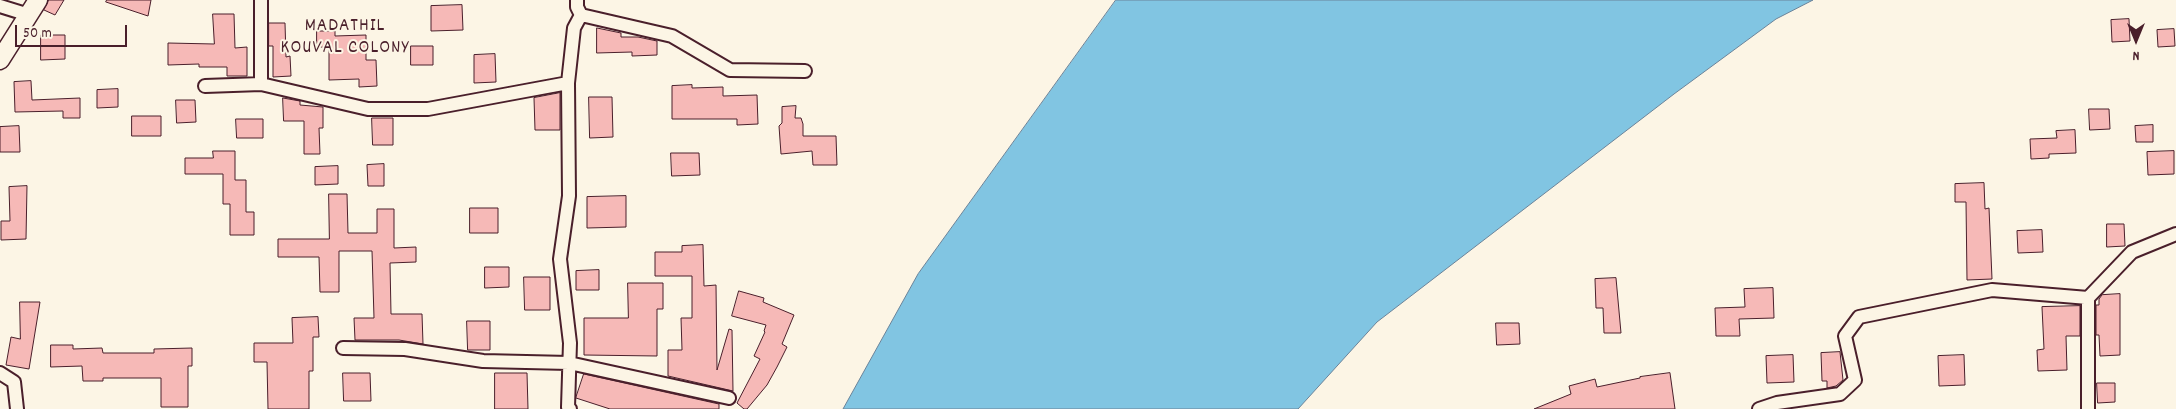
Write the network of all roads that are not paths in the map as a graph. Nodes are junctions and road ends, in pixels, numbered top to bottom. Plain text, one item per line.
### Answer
1 (261, 0) edge
2 (577, 0) edge
3 (0, 6) edge
4 (33, 7) edge
5 (581, 15) junction
6 (0, 60) edge
7 (805, 71) dead end
8 (568, 83) junction
9 (262, 84) junction
10 (205, 86) dead end
11 (2176, 234) edge
12 (2088, 298) junction
13 (343, 348) dead end
14 (569, 363) junction
15 (0, 373) edge
16 (729, 398) dead end
17 (17, 409) edge
18 (570, 409) edge
19 (1759, 409) edge
20 (2088, 409) edge

1 - 9 street
2 - 5 street
3 - 4 street
4 - 6 main road
5 - 7 street
5 - 8 street
8 - 9 street
8 - 14 street
9 - 10 street
11 - 12 street
12 - 19 street
12 - 20 street
13 - 14 street
14 - 16 street
14 - 18 street
15 - 17 street

